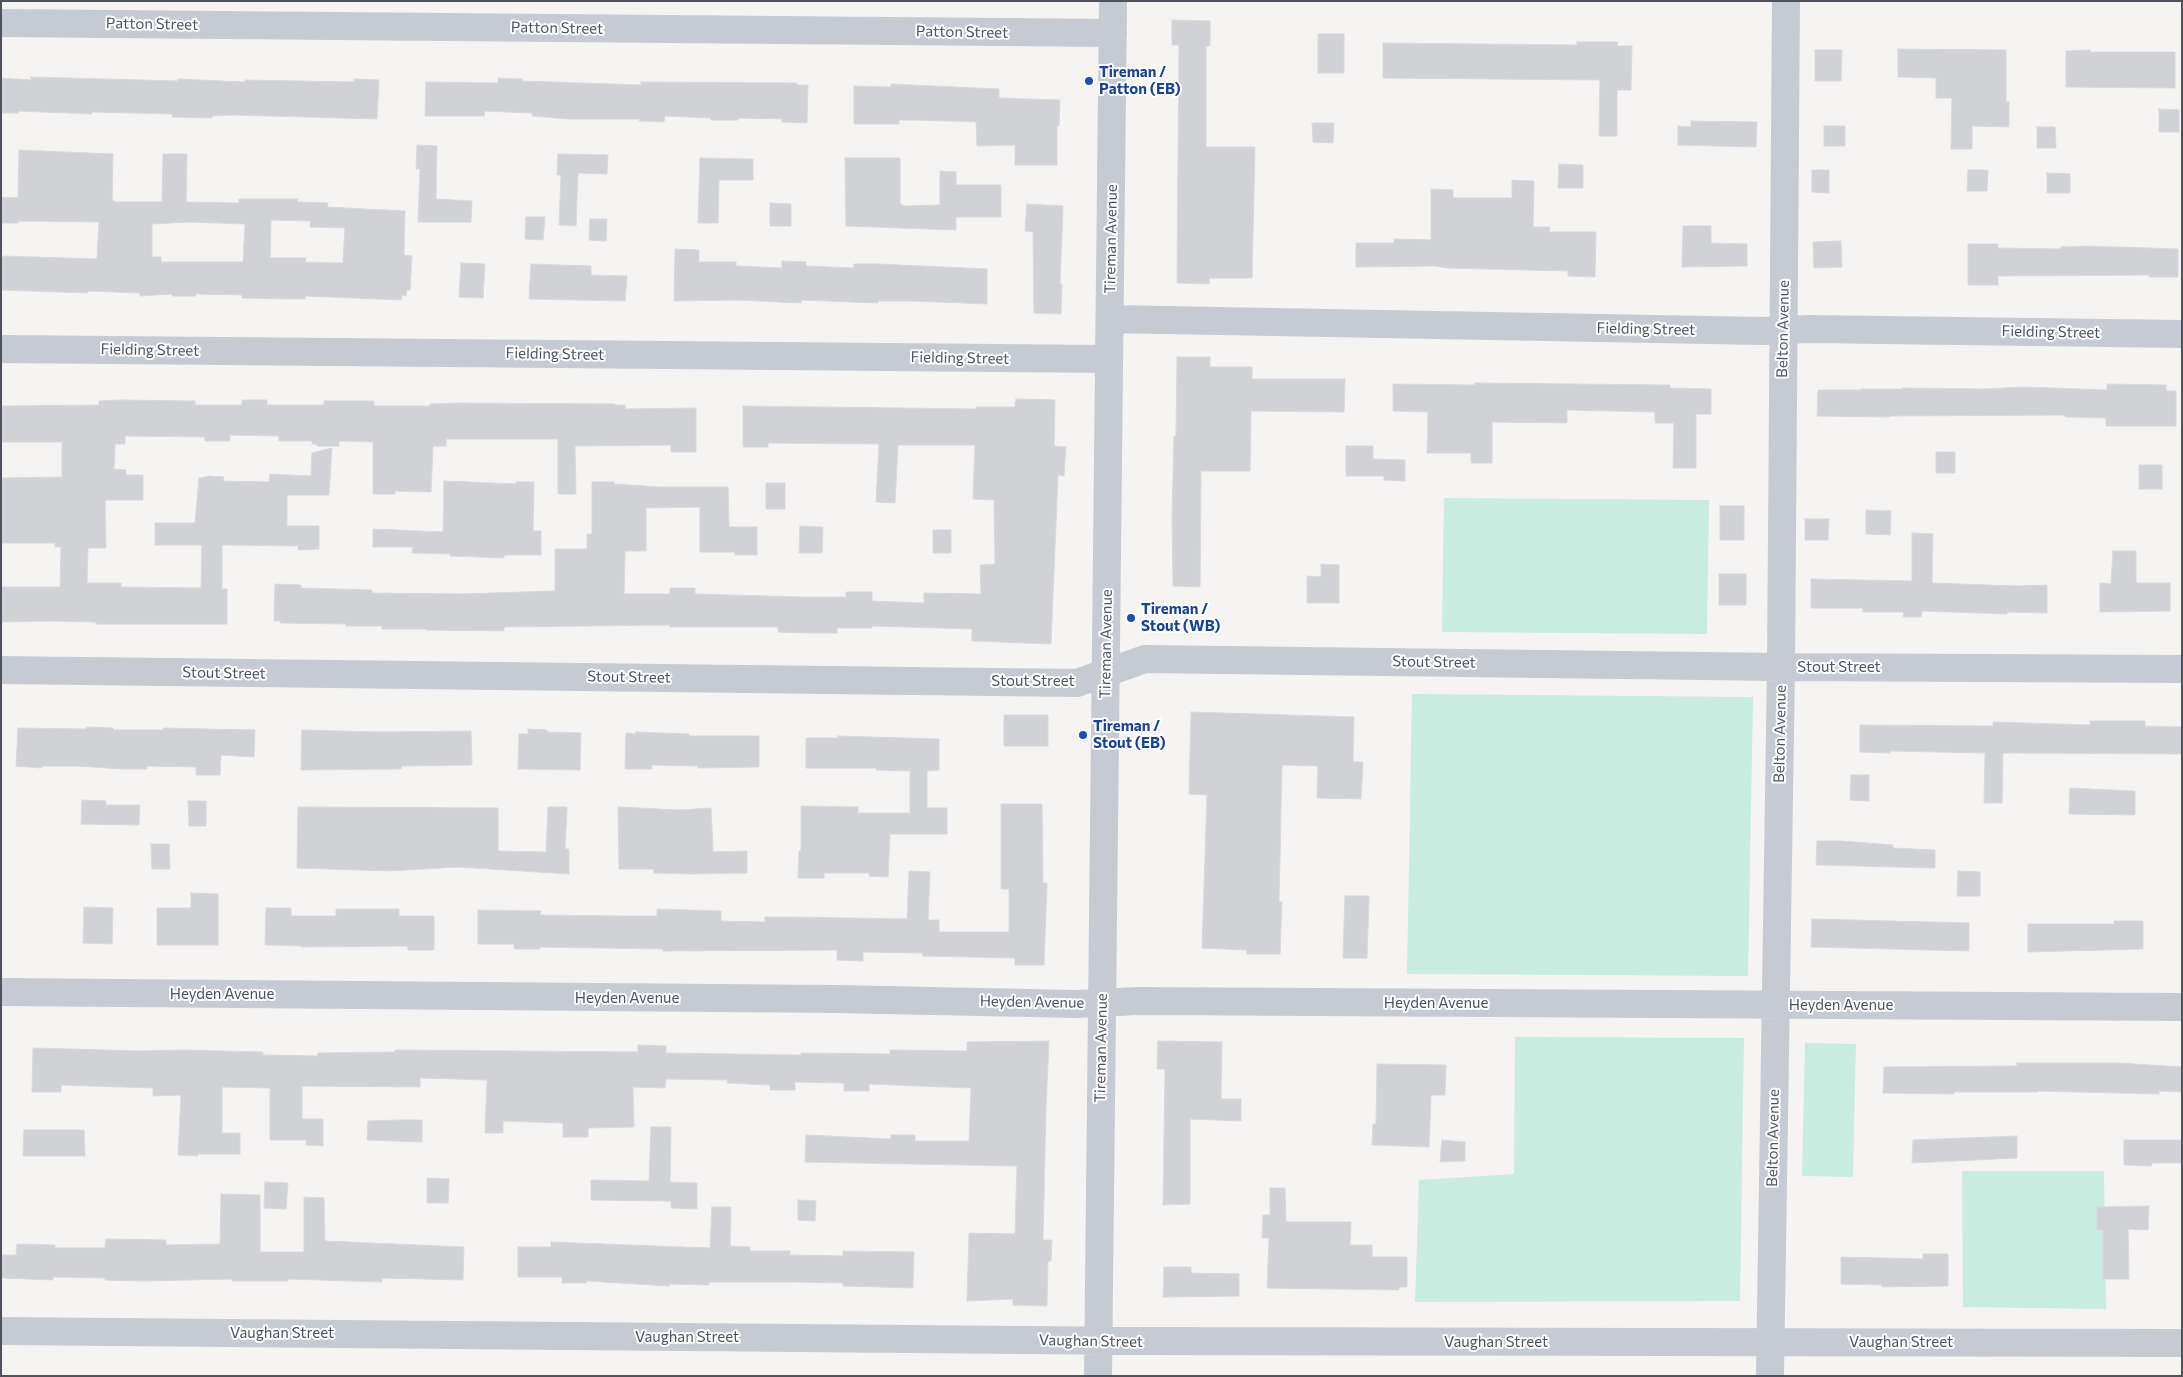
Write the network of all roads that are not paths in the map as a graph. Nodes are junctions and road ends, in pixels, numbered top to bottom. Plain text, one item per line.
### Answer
1 (1113, 1) edge
2 (1786, 1) edge
3 (1, 23) edge
4 (1113, 33) junction
5 (1110, 319) junction
6 (1783, 331) junction
7 (2182, 334) edge
8 (1, 349) edge
9 (1110, 359) junction
10 (1781, 667) junction
11 (2182, 669) edge
12 (1, 670) edge
13 (1106, 673) junction
14 (1, 992) edge
15 (1102, 1003) junction
16 (1775, 1005) junction
17 (2182, 1007) edge
18 (1, 1331) edge
19 (1098, 1340) junction
20 (1771, 1342) junction
21 (2182, 1343) edge
22 (1098, 1376) edge
23 (1770, 1376) edge

1 - 4 street, Tireman Avenue
2 - 6 street, Belton Avenue
3 - 4 street, Patton Street
4 - 5 street, Tireman Avenue
5 - 6 street, Fielding Street
5 - 9 street, Tireman Avenue
6 - 7 street, Fielding Street
6 - 10 street, Belton Avenue
8 - 9 street, Fielding Street
9 - 13 street, Tireman Avenue
10 - 11 street, Stout Street
10 - 13 street, Stout Street
10 - 16 street, Belton Avenue
12 - 13 street, Stout Street
13 - 15 street, Tireman Avenue
14 - 15 street, Heyden Avenue
15 - 16 street, Heyden Avenue
15 - 19 street, Tireman Avenue
16 - 17 street, Heyden Avenue
16 - 20 street, Belton Avenue
18 - 19 street, Vaughan Street
19 - 20 street, Vaughan Street
19 - 22 street, Tireman Avenue
20 - 21 street, Vaughan Street
20 - 23 street, Belton Avenue

